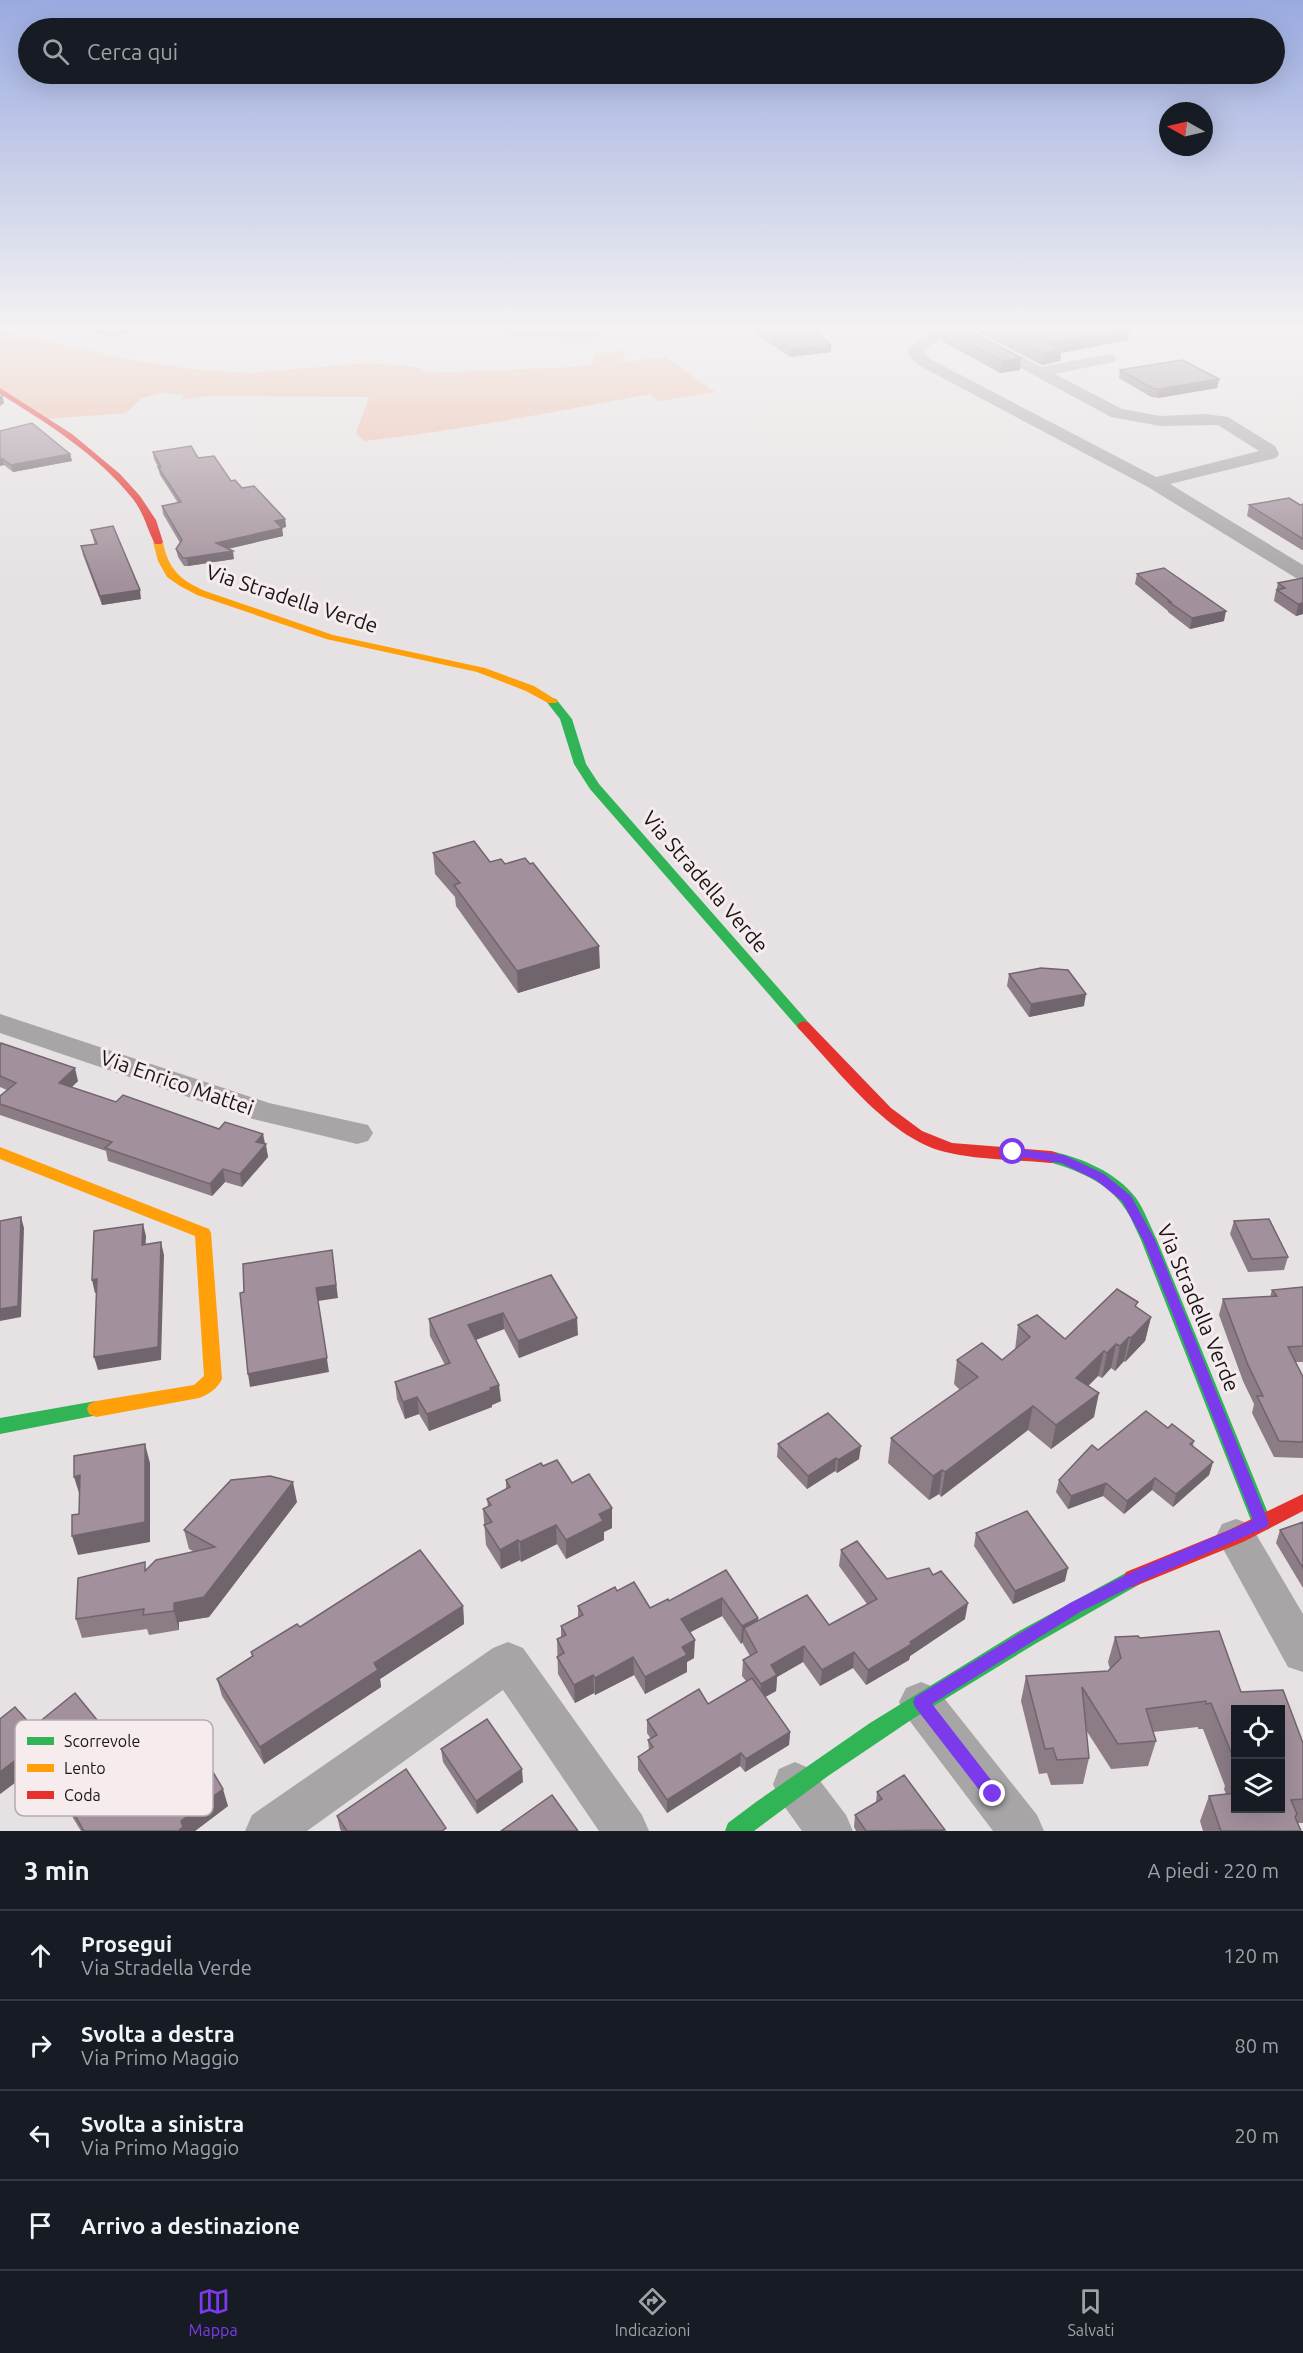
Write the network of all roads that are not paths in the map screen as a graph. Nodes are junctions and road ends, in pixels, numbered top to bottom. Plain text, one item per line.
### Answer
1 (40, 415) edge
2 (1026, 415) edge
3 (1127, 415) edge
4 (1154, 483) junction
5 (1303, 574) edge
6 (0, 1023) edge
7 (357, 1133) dead end
8 (0, 1153) edge
9 (0, 1426) edge
10 (1303, 1502) edge
11 (1249, 1529) junction
12 (1303, 1653) edge
13 (921, 1702) junction
14 (795, 1784) junction
15 (268, 1831) edge
16 (626, 1831) edge
17 (736, 1831) edge
18 (830, 1831) edge
19 (1022, 1831) edge

1 - 11 street, Via Stradella Verde
2 - 4 street
3 - 4 street
4 - 5 street
6 - 7 street, Via Enrico Mattei
8 - 9 street
10 - 11 street
11 - 12 street
11 - 13 street
13 - 14 street
13 - 19 street
14 - 17 street
14 - 18 street
15 - 16 street

